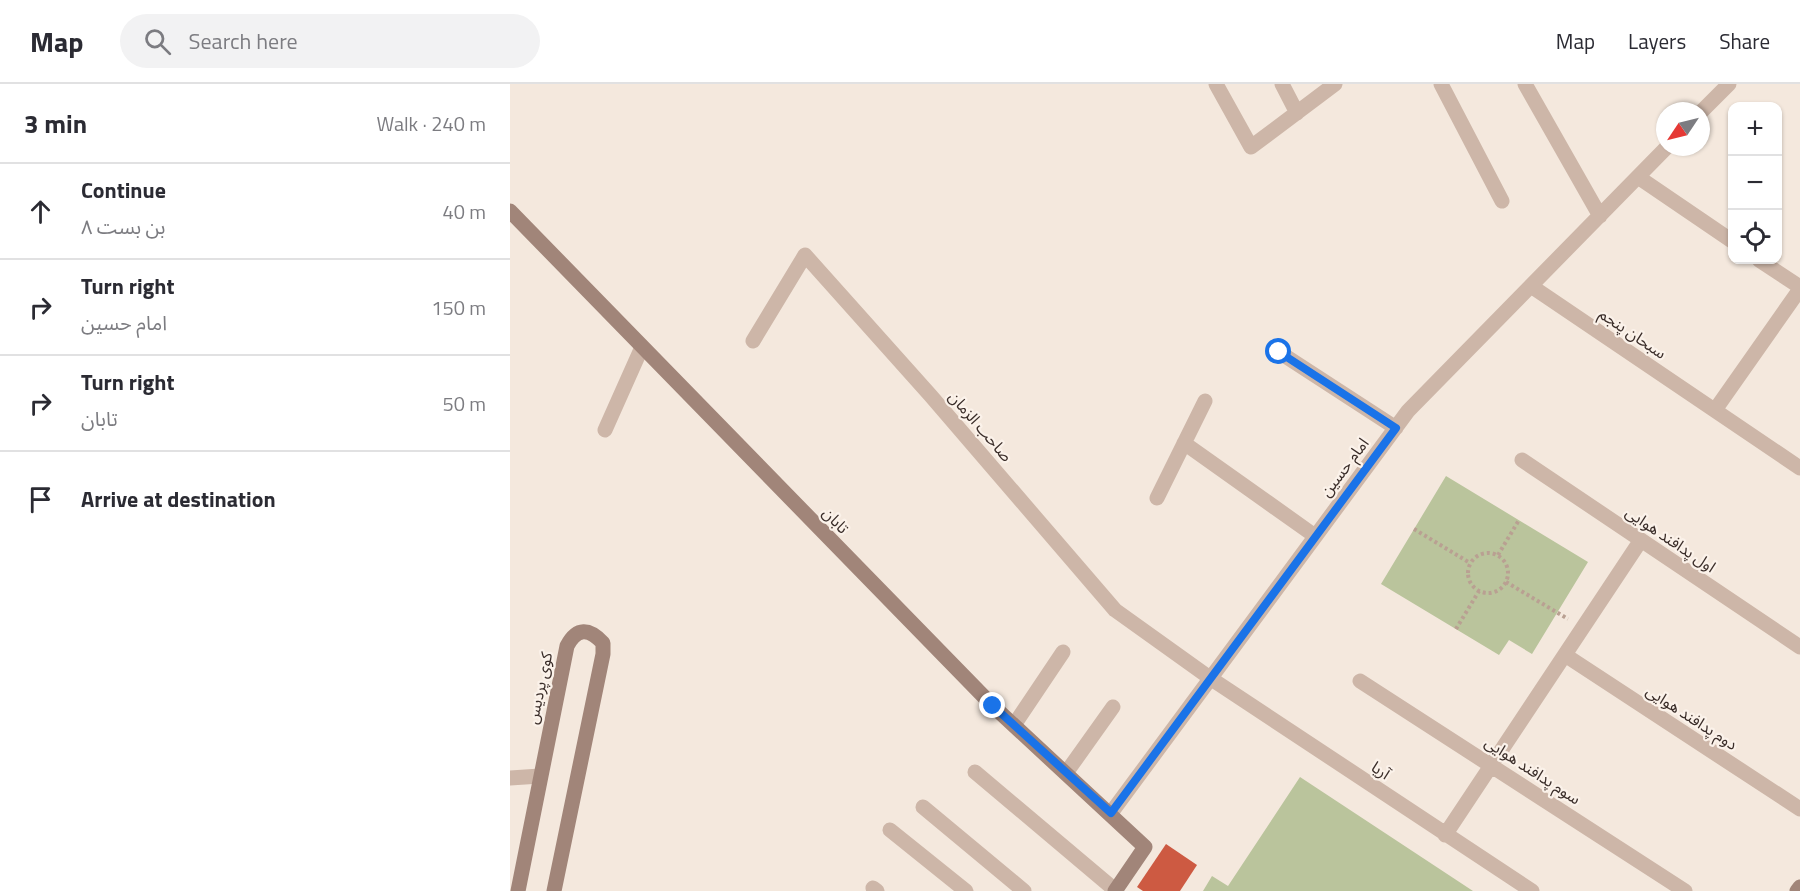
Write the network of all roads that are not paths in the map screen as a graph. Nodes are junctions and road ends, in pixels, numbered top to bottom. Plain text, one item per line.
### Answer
1 (1216, 84) edge
2 (1282, 84) edge
3 (1335, 84) edge
4 (1441, 84) edge
5 (1525, 84) edge
6 (1729, 84) edge
7 (1710, 103) edge
8 (1293, 116) junction
9 (1658, 156) edge
10 (1638, 177) junction
11 (1502, 201) dead end
12 (510, 211) edge
13 (1600, 216) junction
14 (1728, 238) edge
15 (1765, 264) edge
16 (1531, 286) junction
17 (1800, 288) edge
18 (753, 341) dead end
19 (642, 347) junction
20 (1279, 352) dead end
21 (1205, 401) dead end
22 (1715, 410) junction
23 (1396, 428) junction
24 (605, 430) dead end
25 (1184, 443) junction
26 (1522, 460) dead end
27 (1800, 468) edge
28 (1157, 498) dead end
29 (1315, 536) junction
30 (1641, 540) junction
31 (1800, 647) edge
32 (1063, 652) dead end
33 (1564, 655) junction
34 (1210, 678) junction
35 (1360, 681) dead end
36 (1113, 706) dead end
37 (1014, 725) junction
38 (1492, 765) junction
39 (975, 772) dead end
40 (1066, 773) junction
41 (540, 776) junction
42 (510, 778) edge
43 (923, 807) dead end
44 (1800, 809) edge
45 (1111, 813) junction
46 (890, 830) dead end
47 (1445, 835) junction
48 (1800, 887) edge
49 (518, 891) edge
50 (554, 891) edge
51 (966, 891) edge
52 (1024, 891) edge
53 (1115, 891) edge
54 (1532, 891) edge
55 (1685, 891) edge
56 (1797, 891) edge

1 - 8 street
2 - 8 street
3 - 8 street
4 - 11 street
5 - 13 street
6 - 7 street
9 - 10 street, امام حسین
10 - 13 street, امام حسین
10 - 14 street
12 - 19 street, تابان
13 - 16 street, امام حسین
15 - 17 street
16 - 22 street, سبحان پنجم
16 - 23 street, امام حسین
17 - 22 street
18 - 34 street, صاحب الزمان
19 - 24 street
19 - 37 street, تابان
20 - 23 street
21 - 25 street
22 - 27 street, سبحان پنجم
23 - 29 street, امام حسین
25 - 28 street
25 - 29 street
26 - 30 street, اول پدافند هوایی
29 - 34 street, امام حسین
30 - 31 street, اول پدافند هوایی
30 - 33 street
32 - 37 street
33 - 38 street
33 - 44 street, دوم پدافند هوایی
34 - 45 street, امام حسین
34 - 47 street, آریا
35 - 38 street, سوم پدافند هوایی
36 - 40 street
37 - 40 street, تابان
38 - 47 street
38 - 55 street, سوم پدافند هوایی
39 - 53 street
40 - 45 street, تابان
41 - 42 street
41 - 49 street, کوی پردیس
41 - 50 street, کوی پردیس
43 - 52 street
45 - 53 street, تابان
46 - 51 street
47 - 54 street, آریا
48 - 56 street

